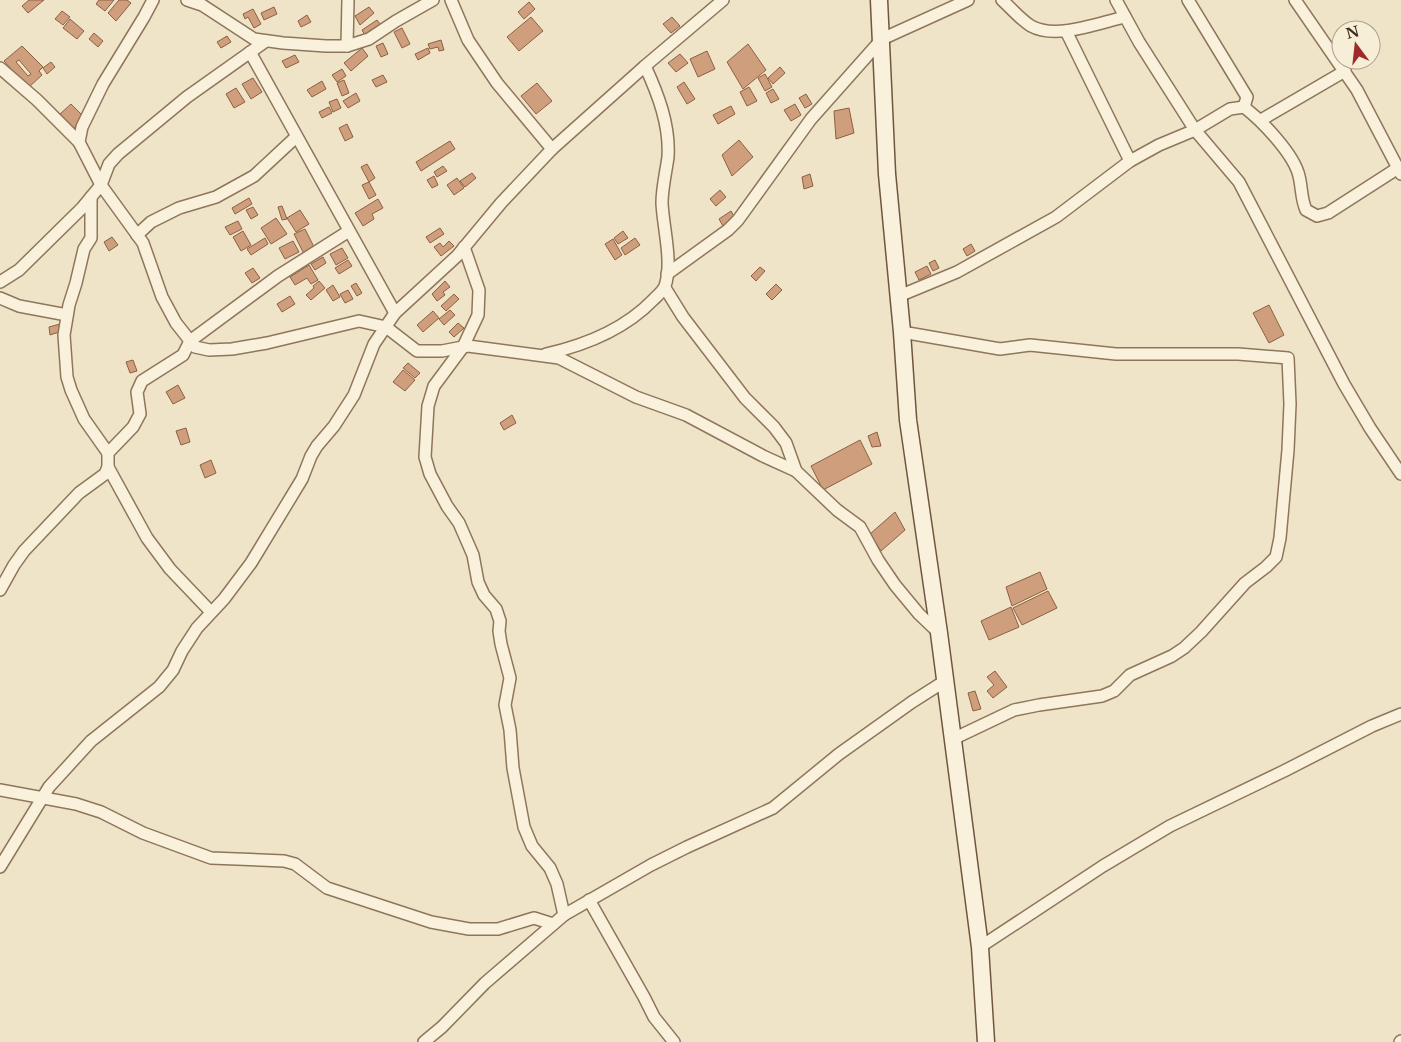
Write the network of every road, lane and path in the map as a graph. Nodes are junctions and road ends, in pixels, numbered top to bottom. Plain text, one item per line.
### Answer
1 (153, 0) edge
2 (187, 0) edge
3 (348, 0) edge
4 (434, 0) edge
5 (451, 0) edge
6 (723, 0) edge
7 (879, 0) edge
8 (968, 0) edge
9 (1002, 0) edge
10 (1116, 0) edge
11 (1188, 0) edge
12 (1295, 0) edge
13 (1125, 17) junction
14 (1066, 31) junction
15 (882, 39) junction
16 (266, 40) junction
17 (347, 46) junction
18 (250, 52) junction
19 (645, 66) junction
20 (0, 68) edge
21 (1345, 71) junction
22 (1244, 107) junction
23 (1261, 120) junction
24 (1195, 130) junction
25 (296, 137) junction
26 (79, 142) junction
27 (552, 149) junction
28 (1130, 161) junction
29 (1399, 171) edge
30 (101, 186) junction
31 (91, 198) junction
32 (349, 231) junction
33 (137, 235) junction
34 (464, 247) junction
35 (667, 274) junction
36 (0, 282) edge
37 (665, 288) junction
38 (899, 296) junction
39 (0, 298) edge
40 (395, 313) junction
41 (67, 315) junction
42 (386, 327) junction
43 (902, 332) junction
44 (190, 341) junction
45 (463, 347) junction
46 (542, 355) junction
47 (108, 453) junction
48 (108, 467) junction
49 (796, 471) junction
50 (1401, 474) edge
51 (0, 590) edge
52 (212, 612) junction
53 (939, 633) junction
54 (945, 681) junction
55 (1401, 714) edge
56 (953, 739) junction
57 (0, 790) edge
58 (43, 798) junction
59 (0, 867) edge
60 (589, 900) junction
61 (564, 915) junction
62 (554, 924) junction
63 (980, 947) junction
64 (424, 1042) edge
65 (674, 1042) edge
66 (986, 1042) edge

1 - 26 street
2 - 16 street
3 - 17 street
4 - 17 street
5 - 27 street
6 - 19 street
7 - 15 street
8 - 15 street
9 - 14 street
10 - 13 street
11 - 22 street
12 - 21 street
13 - 14 street
13 - 24 street
14 - 28 street
15 - 35 street
15 - 38 street
16 - 17 street
16 - 18 street
18 - 25 street
18 - 30 street
19 - 27 street
19 - 35 street
20 - 26 street
21 - 23 street
21 - 29 street
22 - 23 street
22 - 24 street
23 - 29 street
24 - 28 street
24 - 50 street
25 - 32 street
25 - 33 street
26 - 30 street
27 - 34 street
28 - 38 street
30 - 31 street
30 - 33 street
31 - 36 street
31 - 41 street
32 - 40 street
32 - 44 street
33 - 44 street
34 - 40 street
34 - 45 street
35 - 37 street
37 - 46 street
37 - 49 street
38 - 43 street
39 - 41 street
40 - 42 street
41 - 47 street
42 - 44 street
42 - 45 street
42 - 52 street
43 - 53 street
43 - 56 street
44 - 47 street
45 - 46 street
45 - 61 street
46 - 49 street
47 - 48 street
48 - 51 street
48 - 52 street
49 - 53 street
52 - 58 street
53 - 54 street
54 - 56 street
54 - 60 street
55 - 63 street
56 - 63 street
57 - 58 street
58 - 59 street
58 - 62 street
60 - 61 street
60 - 65 street
61 - 62 street
62 - 64 street
63 - 66 street

